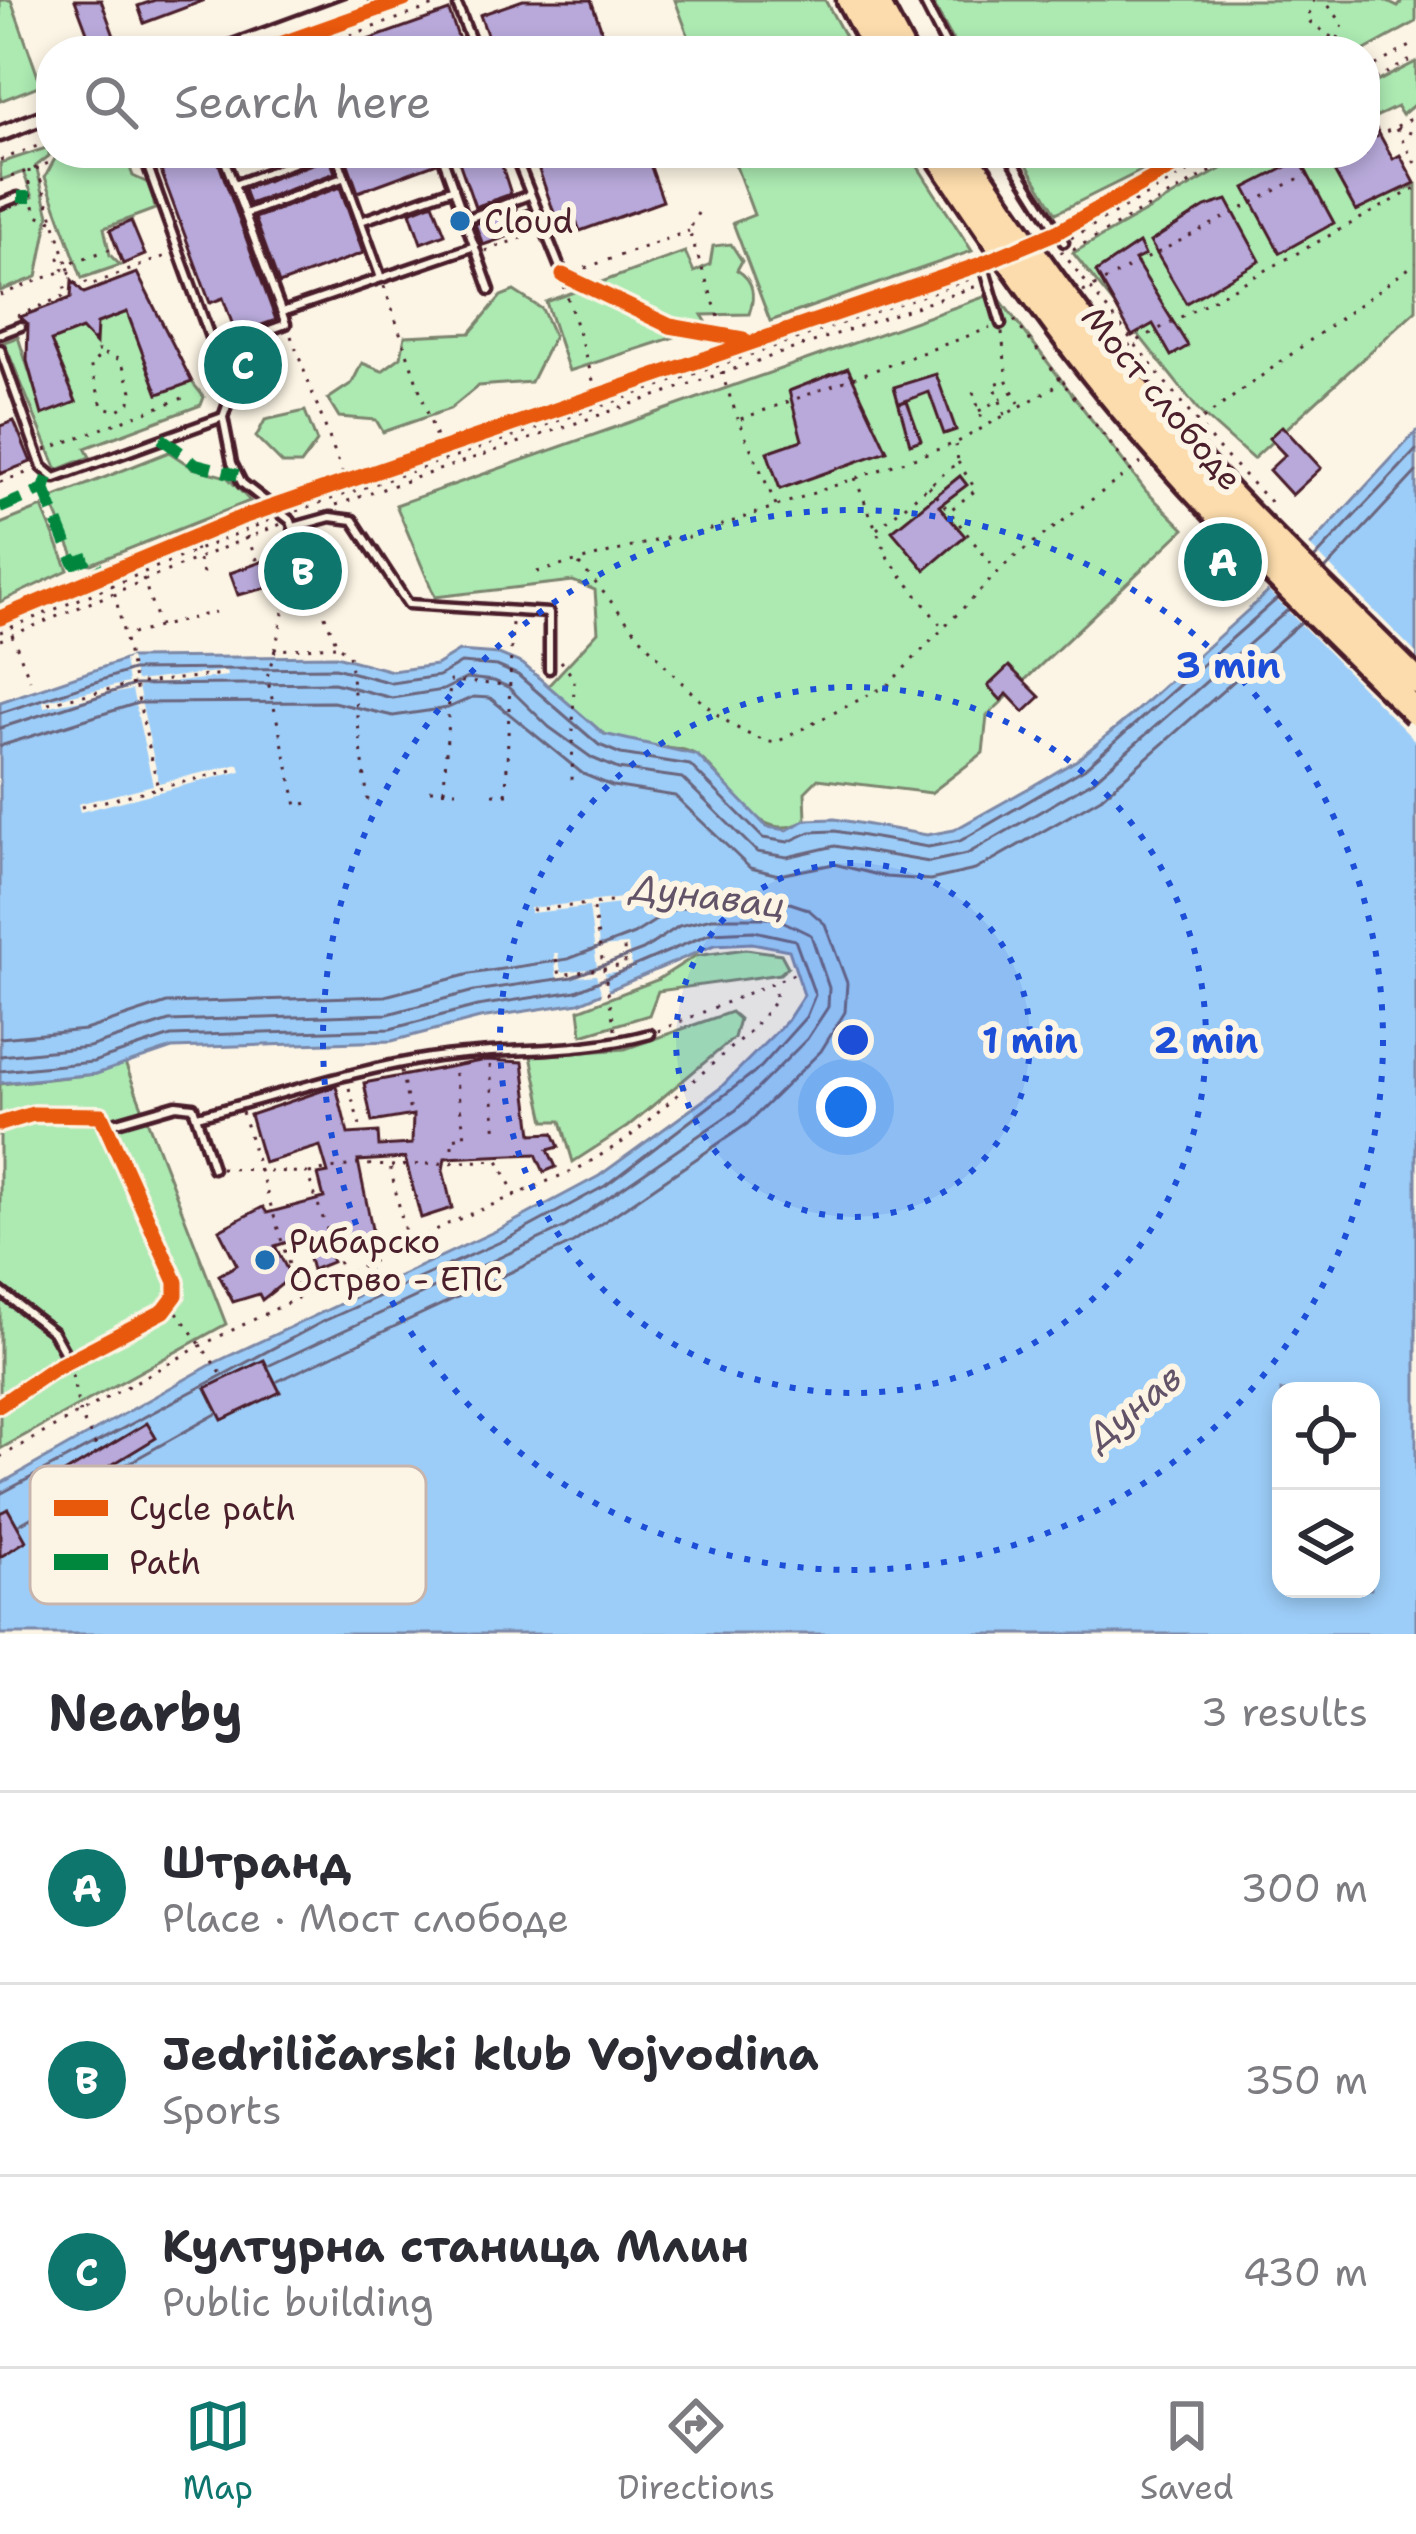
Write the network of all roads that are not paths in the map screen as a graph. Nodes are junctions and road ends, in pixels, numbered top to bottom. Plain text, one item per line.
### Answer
1 (361, 0) edge
2 (850, 0) edge
3 (875, 0) edge
4 (923, 0) edge
5 (455, 4) edge
6 (263, 36) edge
7 (467, 36) edge
8 (869, 36) edge
9 (894, 36) edge
10 (941, 36) edge
11 (36, 120) edge
12 (0, 134) edge
13 (149, 168) edge
14 (228, 168) edge
15 (280, 168) edge
16 (342, 168) edge
17 (447, 168) edge
18 (520, 168) edge
19 (947, 168) edge
20 (974, 168) edge
21 (1017, 168) edge
22 (345, 177) junction
23 (234, 185) junction
24 (454, 188) junction
25 (530, 195) junction
26 (17, 197) dead end
27 (0, 204) edge
28 (245, 214) junction
29 (466, 218) junction
30 (361, 221) junction
31 (1057, 238) road end
32 (476, 250) junction
33 (985, 273) road end
34 (381, 278) junction
35 (564, 282) road end
36 (490, 290) dead end
37 (282, 312) junction
38 (1001, 324) road end
39 (21, 326) road end
40 (0, 334) edge
41 (0, 349) edge
42 (215, 350) junction
43 (223, 417) junction
44 (286, 517) junction
45 (307, 572) road end
46 (548, 669) dead end
47 (1416, 682) edge
48 (1416, 713) edge
49 (650, 1034) road end
50 (197, 1116) junction
51 (0, 1124) edge
52 (110, 1124) junction
53 (213, 1168) road end
54 (0, 1292) edge
55 (69, 1360) junction
56 (0, 1406) edge

1 - 6 street
2 - 8 highway
3 - 9 highway
4 - 10 lane
5 - 7 lane
11 - 12 street
13 - 42 lane
14 - 23 lane
15 - 23 lane
16 - 22 lane
17 - 24 lane
18 - 25 lane
19 - 48 highway, Мост слободе, bridge
20 - 47 highway, Мост слободе, bridge
21 - 31 lane
22 - 28 lane
22 - 30 lane
23 - 28 lane
24 - 29 lane
24 - 30 lane
25 - 29 lane
25 - 35 lane
26 - 27 lane
28 - 37 lane
29 - 32 lane
30 - 34 lane
32 - 34 lane
32 - 36 lane
33 - 38 lane
34 - 37 lane
37 - 42 lane
39 - 40 lane
41 - 43 lane
42 - 43 lane
43 - 44 lane
44 - 45 lane
44 - 46 lane
49 - 50 lane
50 - 52 lane
50 - 53 lane
51 - 52 street
52 - 55 street
54 - 55 lane
55 - 56 street

